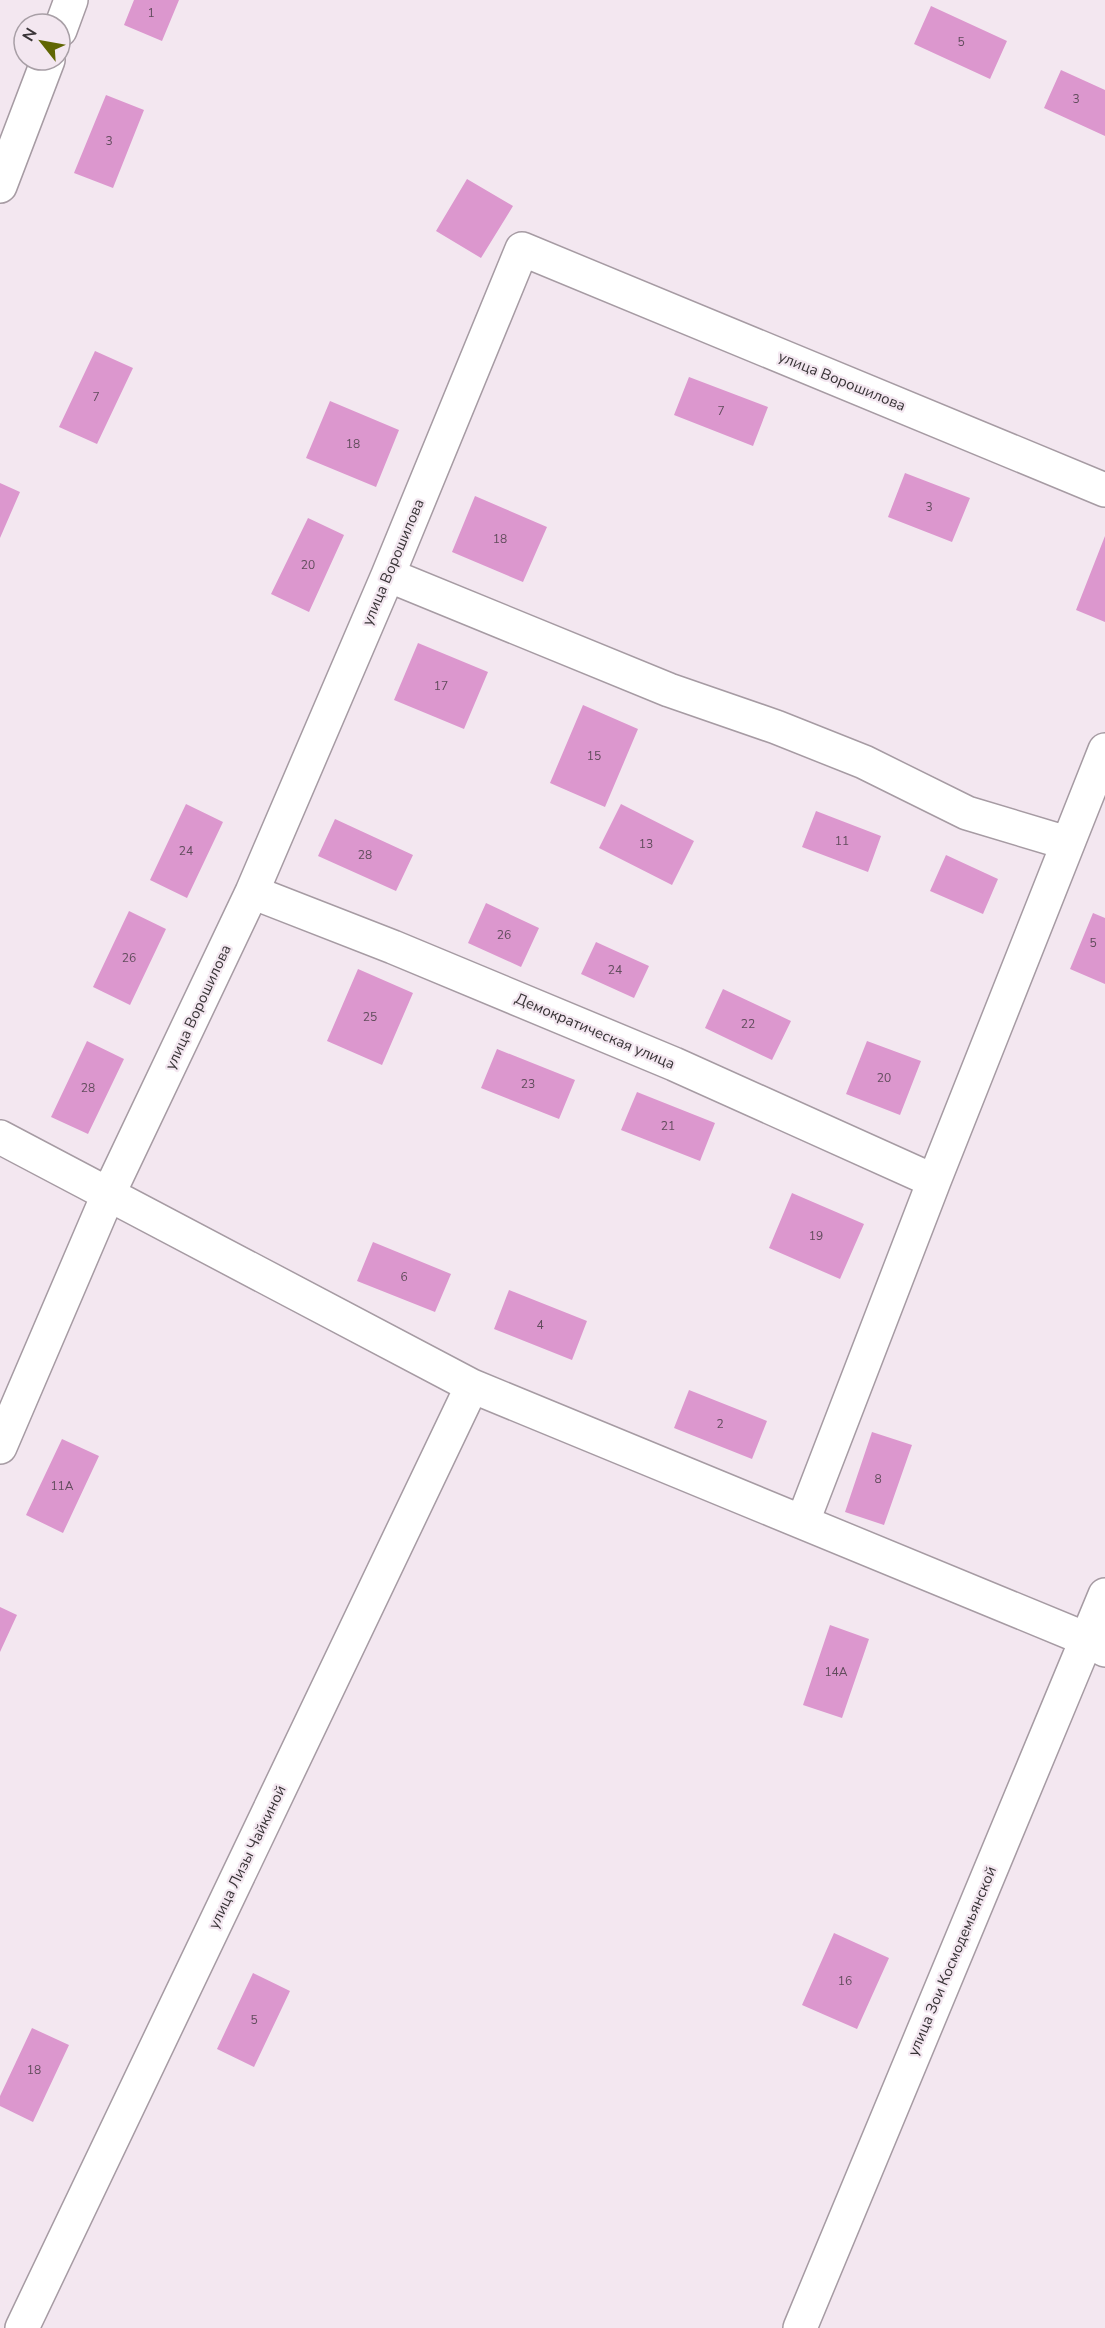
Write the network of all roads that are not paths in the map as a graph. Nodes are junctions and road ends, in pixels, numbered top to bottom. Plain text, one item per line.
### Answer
1 (43, 72) edge
2 (0, 186) edge
3 (1105, 490) edge
4 (388, 575) junction
5 (1105, 750) edge
6 (1067, 843) junction
7 (252, 892) junction
8 (0, 1137) edge
9 (934, 1181) junction
10 (108, 1195) junction
11 (472, 1386) junction
12 (0, 1447) edge
13 (803, 1521) junction
14 (1105, 1594) edge
15 (1096, 1645) edge
16 (22, 2328) edge
17 (800, 2328) edge

1 - 2 street
3 - 4 street, улица Ворошилова
4 - 6 street
4 - 7 street, улица Ворошилова
5 - 6 street
6 - 9 street
7 - 9 street, Демократическая улица
7 - 10 street, улица Ворошилова
8 - 10 street
9 - 13 street
10 - 11 street
10 - 12 street, улица Ворошилова
11 - 13 street
11 - 16 street, улица Лизы Чайкиной
13 - 15 street
14 - 15 street, улица Зои Космодемьянской
15 - 17 street, улица Зои Космодемьянской

